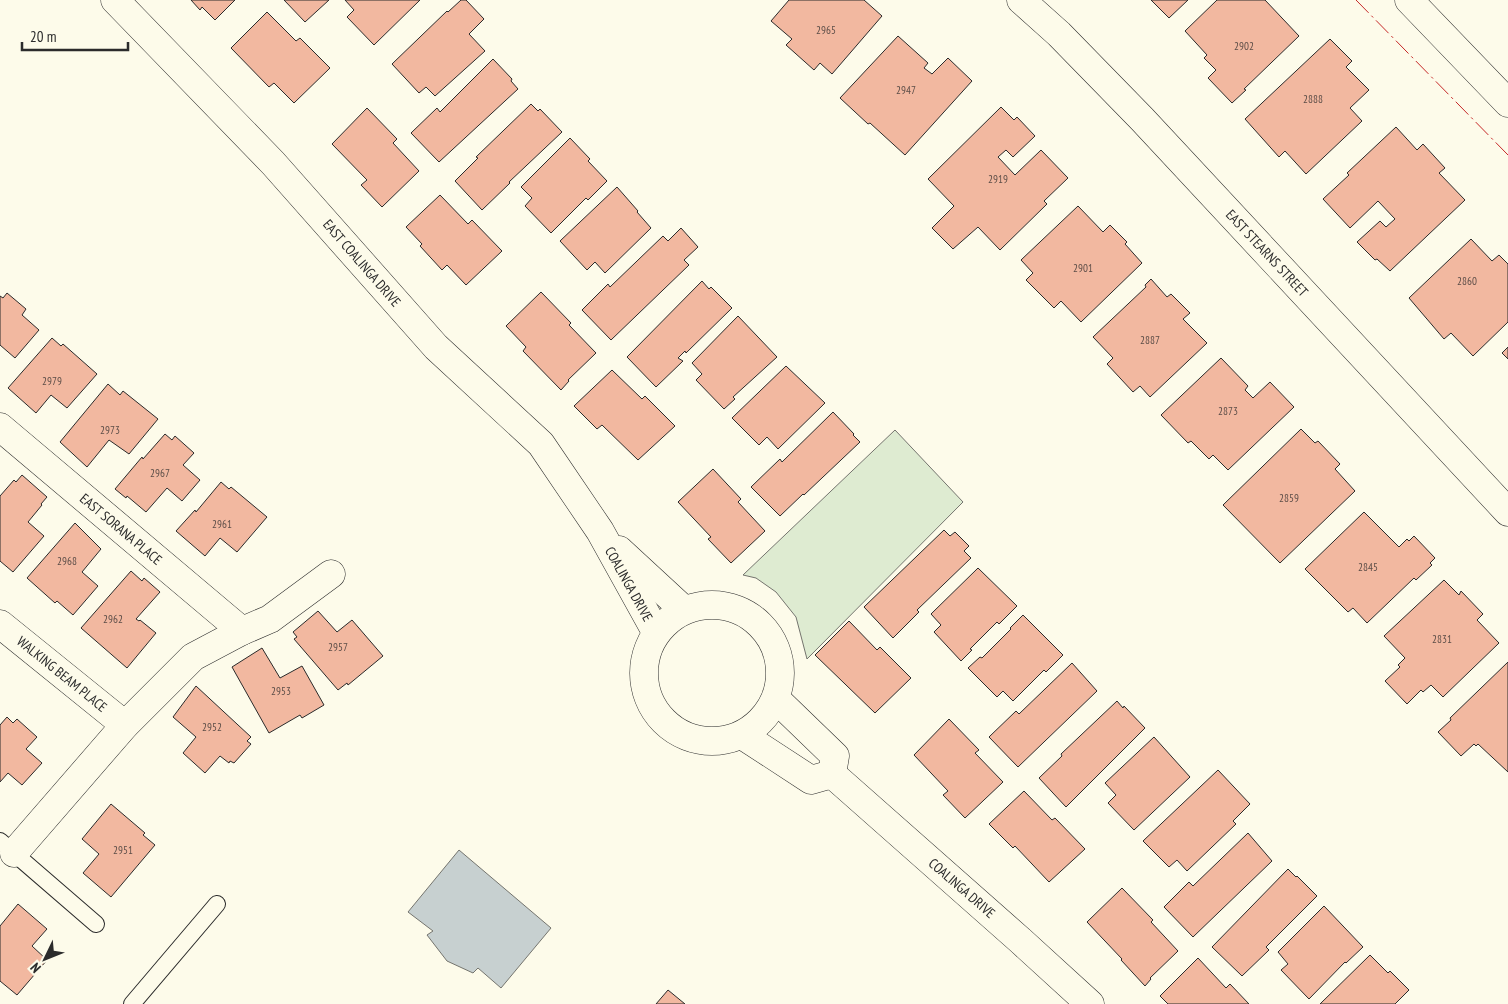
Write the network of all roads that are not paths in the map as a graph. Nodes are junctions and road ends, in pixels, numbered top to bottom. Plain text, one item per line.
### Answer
1 (115, 0) edge
2 (1021, 0) edge
3 (1410, 0) edge
4 (1508, 103) edge
5 (0, 427) edge
6 (1508, 512) edge
7 (600, 532) junction
8 (331, 574) dead end
9 (684, 610) junction
10 (0, 624) edge
11 (242, 630) junction
12 (656, 632) junction
13 (776, 699) junction
14 (125, 725) junction
15 (742, 735) junction
16 (832, 774) junction
17 (7, 847) edge
18 (216, 904) dead end
19 (96, 924) dead end
20 (132, 1004) edge
21 (1090, 1004) edge

1 - 7 street, EAST COALINGA DRIVE
2 - 6 street, EAST STEARNS STREET
3 - 4 street
5 - 11 street, EAST SORANA PLACE
7 - 9 street, COALINGA DRIVE
7 - 12 street, COALINGA DRIVE
8 - 11 street
9 - 12 street
9 - 13 street
10 - 14 street, WALKING BEAM PLACE
11 - 14 street
12 - 15 street
13 - 15 street
13 - 16 street
14 - 17 street
15 - 16 street
16 - 21 street, COALINGA DRIVE
17 - 19 lane
18 - 20 lane

